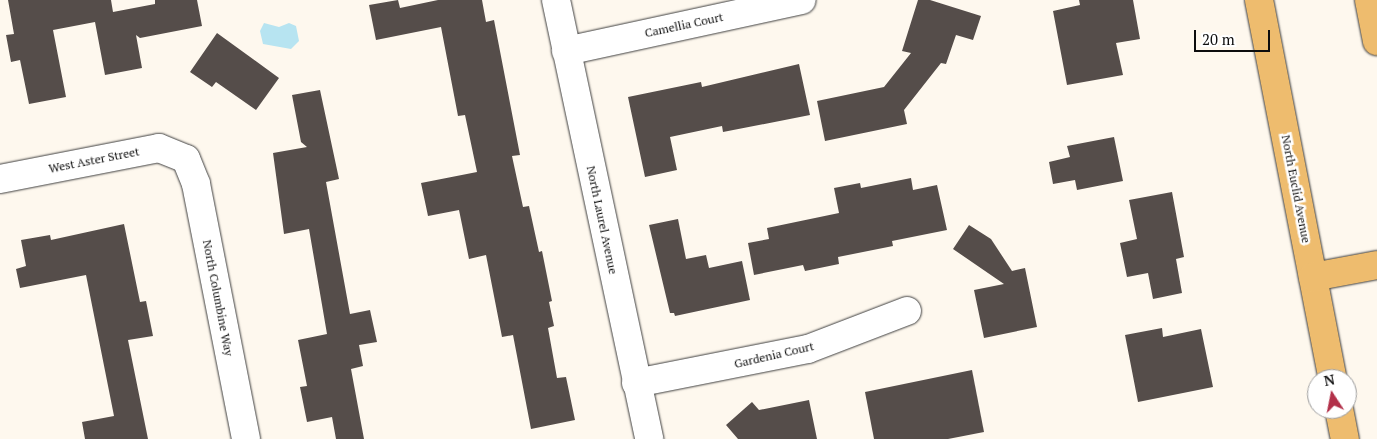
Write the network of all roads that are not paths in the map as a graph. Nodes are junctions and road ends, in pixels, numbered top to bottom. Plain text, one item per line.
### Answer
1 (556, 0) edge
2 (802, 0) edge
3 (1259, 0) edge
4 (1369, 0) edge
5 (1377, 41) edge
6 (566, 51) junction
7 (186, 159) joint
8 (0, 179) edge
9 (1377, 264) edge
10 (1313, 277) junction
11 (907, 311) dead end
12 (1331, 369) edge
13 (636, 383) junction
14 (1341, 419) edge
15 (246, 439) edge
16 (648, 439) edge
17 (1345, 439) edge

1 - 6 street, North Laurel Avenue
2 - 6 street, Camellia Court
3 - 10 main road, North Euclid Avenue
4 - 5 main road
6 - 13 street, North Laurel Avenue
7 - 8 street, West Aster Street
7 - 15 street, North Columbine Way
9 - 10 main road
10 - 12 main road, North Euclid Avenue
11 - 13 street, Gardenia Court
13 - 16 street, North Laurel Avenue
14 - 17 main road

